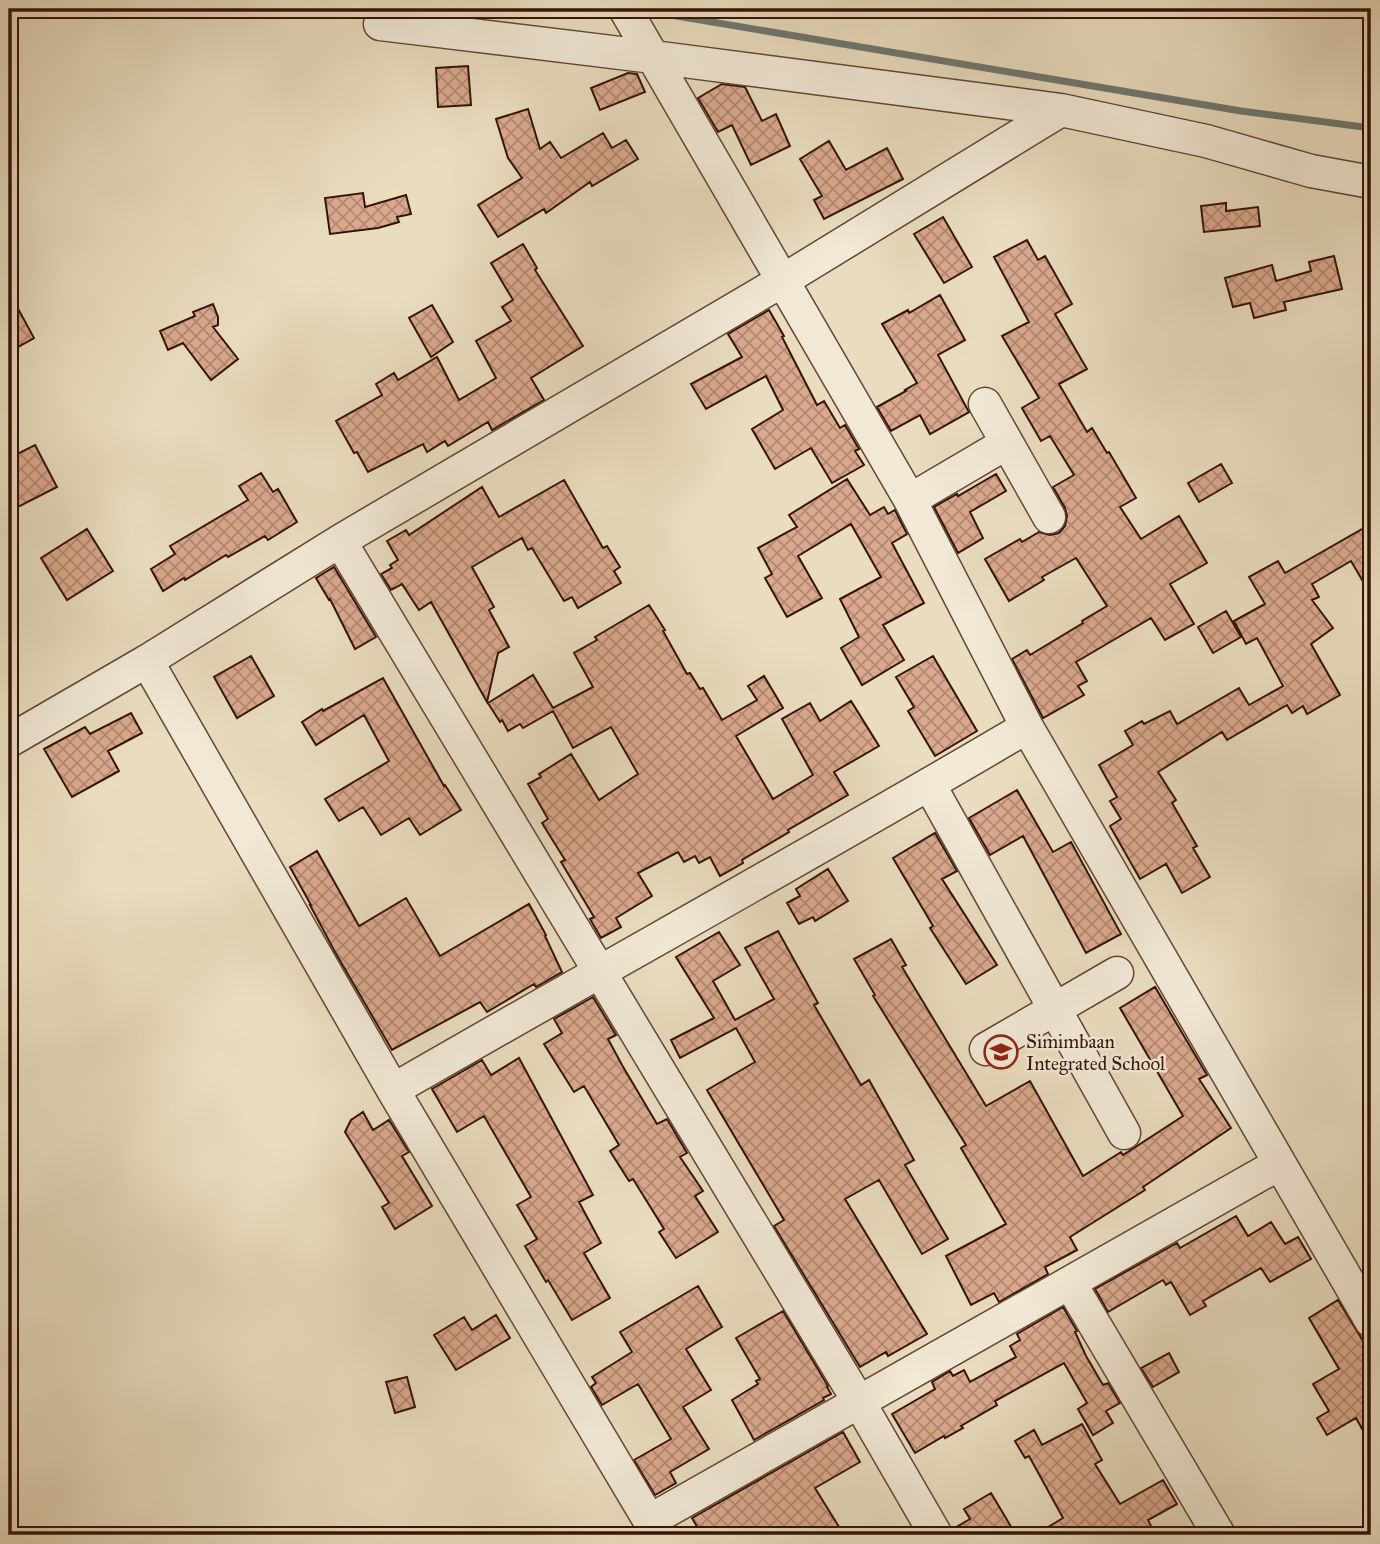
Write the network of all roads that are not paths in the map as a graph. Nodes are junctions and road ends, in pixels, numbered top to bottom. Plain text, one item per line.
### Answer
1 (625, 9) edge
2 (380, 24) dead end
3 (653, 57) junction
4 (1061, 110) junction
5 (1371, 182) edge
6 (782, 281) junction
7 (985, 404) dead end
8 (1007, 443) junction
9 (910, 500) junction
10 (1049, 517) dead end
11 (340, 541) junction
12 (147, 661) junction
13 (1027, 727) junction
14 (9, 741) edge
15 (929, 785) junction
16 (598, 972) junction
17 (1117, 973) dead end
18 (1055, 1009) junction
19 (986, 1049) dead end
20 (393, 1090) junction
21 (1124, 1133) dead end
22 (1279, 1164) junction
23 (1070, 1283) junction
24 (1371, 1321) edge
25 (859, 1402) junction
26 (653, 1528) edge
27 (936, 1535) edge
28 (1219, 1535) edge

1 - 3 street
2 - 3 street
3 - 4 street
3 - 6 street
4 - 5 street
4 - 6 street
6 - 9 street
6 - 11 street
7 - 8 street
8 - 9 street
8 - 10 street
9 - 13 street
11 - 12 street
11 - 16 street
12 - 14 street
12 - 20 street
13 - 15 street
13 - 22 street
15 - 16 street
15 - 18 street
16 - 20 street
16 - 25 street
17 - 18 street
18 - 19 street
18 - 21 street
20 - 26 street
22 - 23 street
22 - 24 street
23 - 25 street
23 - 28 street
25 - 26 street
25 - 27 street

